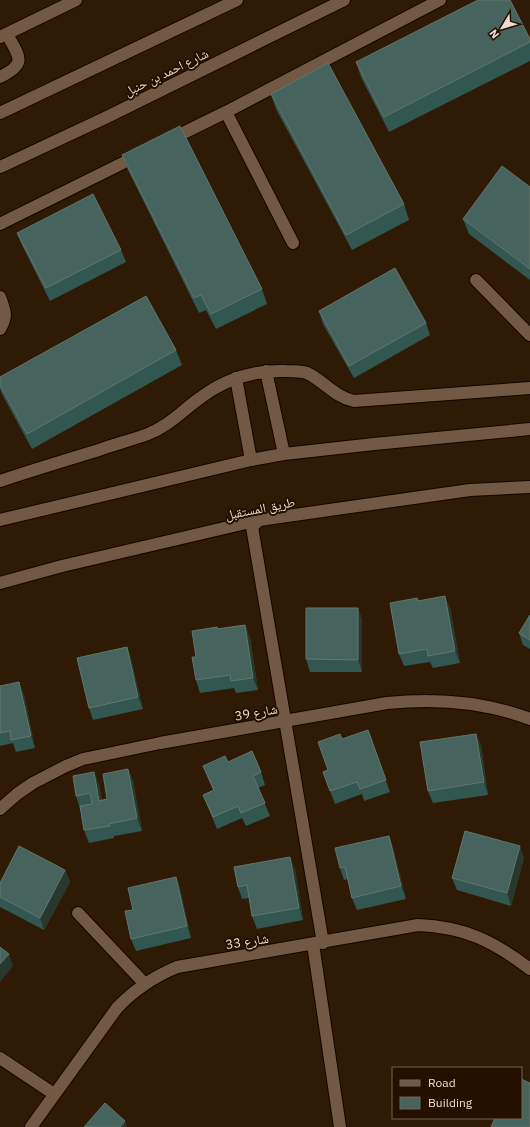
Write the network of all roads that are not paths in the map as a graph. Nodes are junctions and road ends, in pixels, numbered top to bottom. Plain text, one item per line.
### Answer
1 (76, 0) edge
2 (237, 0) edge
3 (344, 0) edge
4 (440, 0) edge
5 (4, 35) edge
6 (0, 77) edge
7 (226, 112) junction
8 (0, 113) edge
9 (162, 144) edge
10 (148, 150) edge
11 (0, 167) edge
12 (0, 224) edge
13 (292, 243) dead end
14 (476, 280) dead end
15 (0, 297) edge
16 (0, 329) edge
17 (530, 335) edge
18 (266, 371) junction
19 (236, 378) junction
20 (530, 388) edge
21 (530, 429) edge
22 (284, 454) junction
23 (251, 460) junction
24 (0, 481) edge
25 (530, 487) edge
26 (0, 520) edge
27 (259, 520) junction
28 (0, 584) edge
29 (530, 719) edge
30 (285, 721) junction
31 (0, 809) edge
32 (78, 913) dead end
33 (318, 944) junction
34 (530, 969) edge
35 (144, 984) junction
36 (0, 1058) edge
37 (54, 1094) junction
38 (31, 1127) edge
39 (340, 1127) edge

1 - 5 street
2 - 8 street
3 - 11 street, شارع احمد بن حنبل
4 - 7 street
5 - 6 street
7 - 9 street
7 - 13 street
10 - 12 street
14 - 17 street
15 - 16 street
18 - 19 street
18 - 20 street
18 - 22 street
19 - 23 street
19 - 24 street
21 - 22 street
22 - 23 street
23 - 26 street
25 - 27 street, طريق المستقبل
27 - 28 street, طريق المستقبل
27 - 30 street
29 - 30 street, شارع 39
30 - 31 street, شارع 39
30 - 33 street
32 - 35 street
33 - 34 street, شارع 33
33 - 35 street, شارع 33
33 - 39 street
35 - 37 street, شارع 33
36 - 37 street
37 - 38 street, شارع 33

